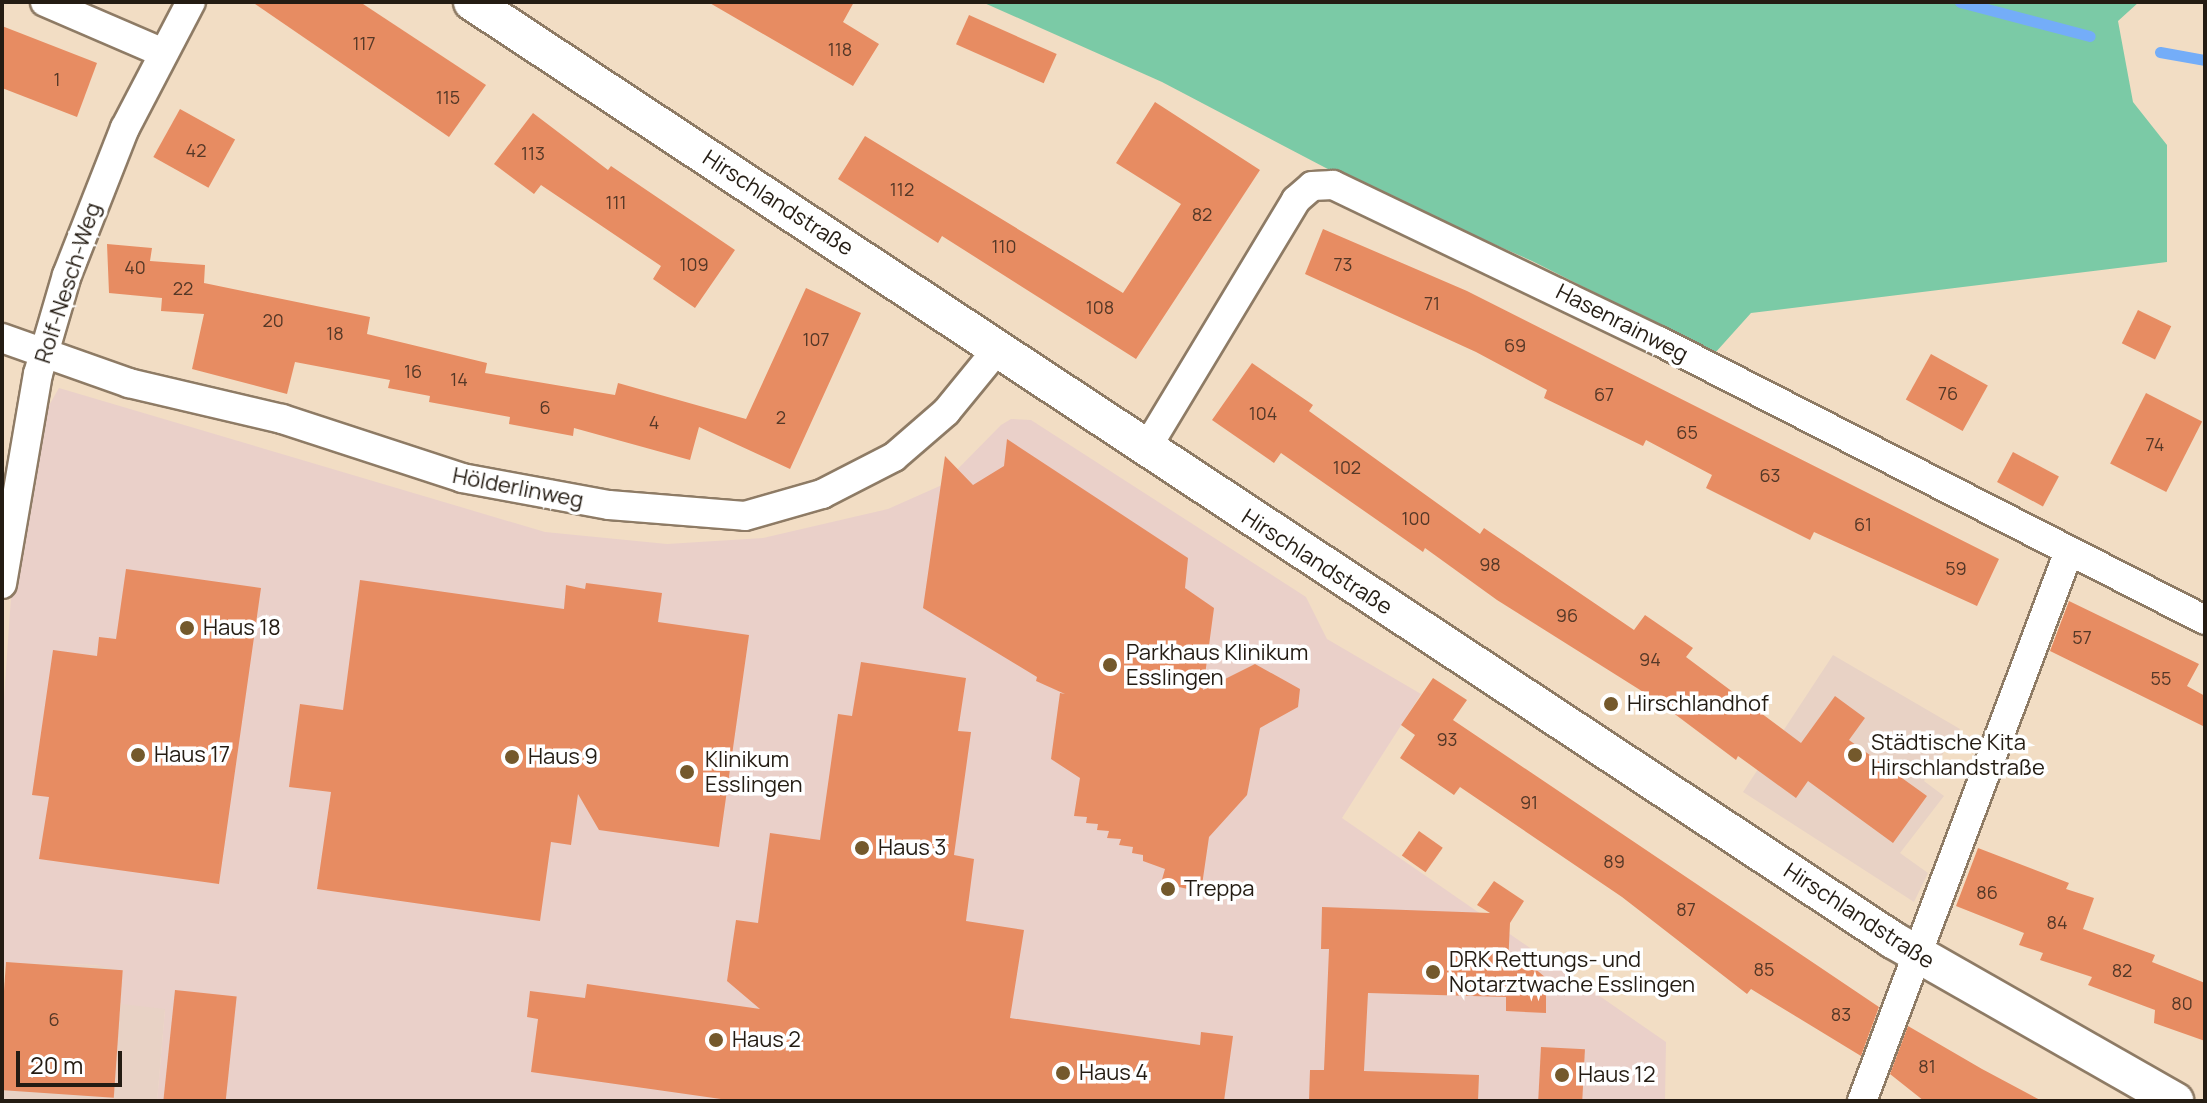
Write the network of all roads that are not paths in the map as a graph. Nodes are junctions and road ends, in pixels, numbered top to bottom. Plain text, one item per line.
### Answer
1 (45, 2) edge
2 (191, 2) edge
3 (472, 2) edge
4 (161, 52) junction
5 (2, 338) edge
6 (996, 351) junction
7 (44, 352) junction
8 (1146, 449) junction
9 (2069, 551) junction
10 (2, 584) edge
11 (2205, 620) edge
12 (1917, 955) junction
13 (1862, 1101) edge
14 (2175, 1101) edge

1 - 4 street
2 - 4 street, Rolf-Nesch-Weg
3 - 6 street, Hirschlandstraße
4 - 7 street, Rolf-Nesch-Weg
5 - 7 street, Hölderlinweg
6 - 7 street, Hölderlinweg
6 - 8 street, Hirschlandstraße
7 - 10 street, Rolf-Nesch-Weg
8 - 9 street, Hasenrainweg
8 - 12 street, Hirschlandstraße
9 - 11 street, Hasenrainweg
9 - 12 street
12 - 13 street
12 - 14 street, Hirschlandstraße

